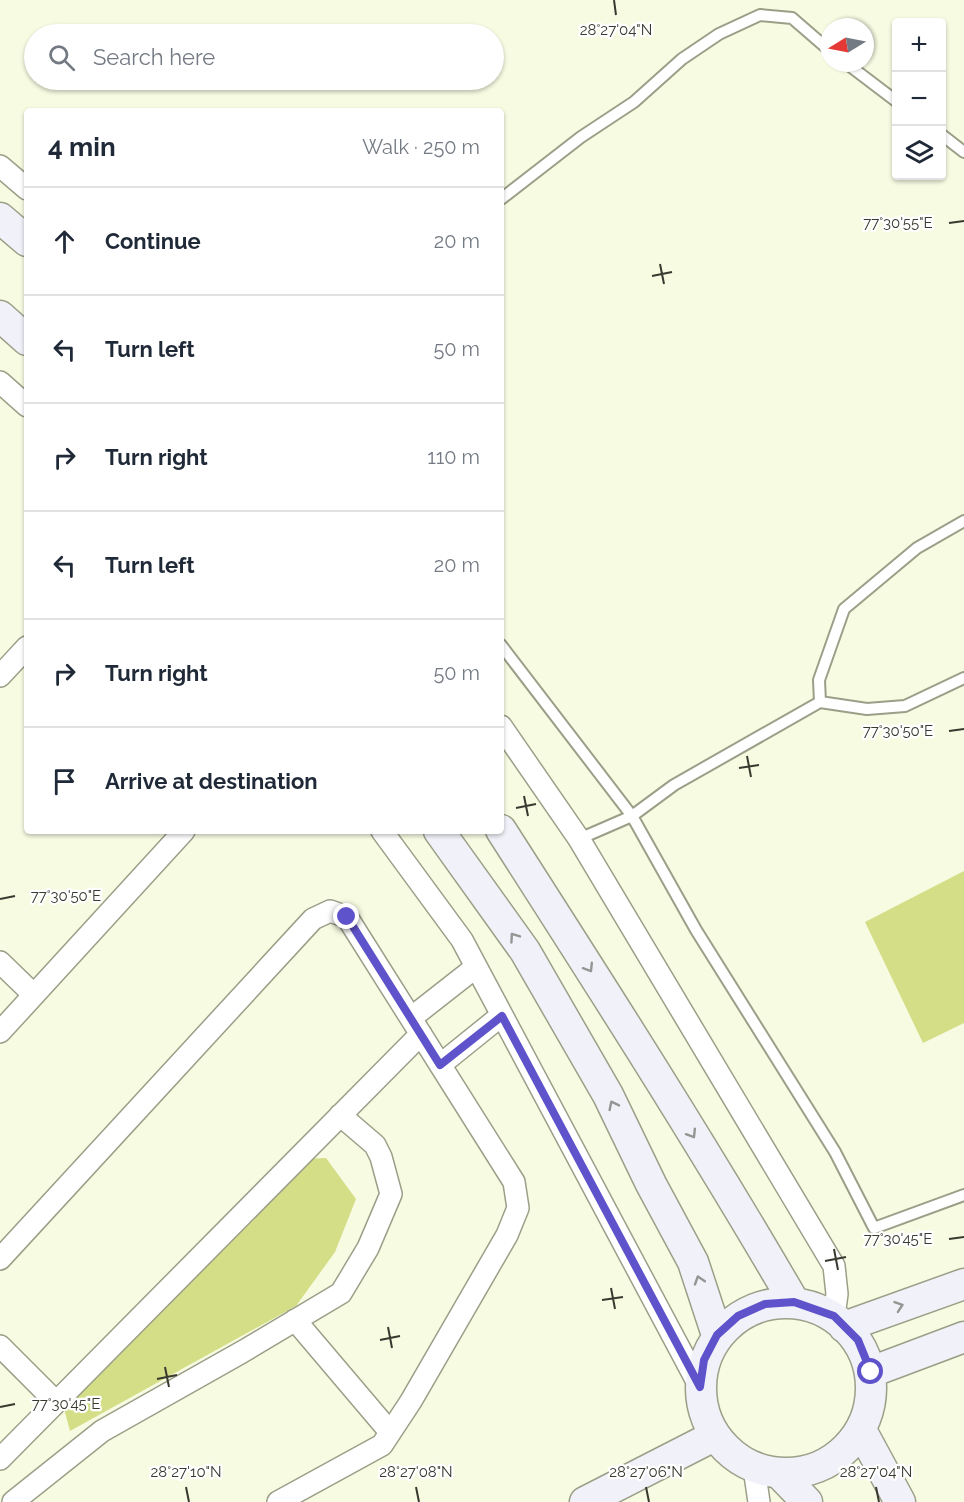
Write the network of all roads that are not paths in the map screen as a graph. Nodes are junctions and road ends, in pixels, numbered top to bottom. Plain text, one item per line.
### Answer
1 (820, 42) edge
2 (858, 72) edge
3 (892, 97) edge
4 (946, 138) edge
5 (964, 152) edge
6 (0, 166) edge
7 (24, 186) edge
8 (504, 196) edge
9 (0, 218) edge
10 (24, 238) edge
11 (0, 316) edge
12 (24, 337) edge
13 (0, 382) edge
14 (24, 402) edge
15 (964, 521) edge
16 (504, 649) edge
17 (24, 650) edge
18 (0, 676) edge
19 (964, 678) edge
20 (820, 702) junction
21 (504, 730) edge
22 (632, 816) junction
23 (181, 834) edge
24 (384, 834) edge
25 (442, 834) edge
26 (504, 834) edge
27 (579, 839) junction
28 (0, 962) edge
29 (476, 967) junction
30 (34, 995) junction
31 (502, 1016) junction
32 (416, 1026) junction
33 (0, 1032) edge
34 (440, 1065) junction
35 (340, 1115) junction
36 (964, 1196) edge
37 (0, 1259) edge
38 (964, 1284) edge
39 (794, 1302) junction
40 (295, 1320) junction
41 (839, 1321) junction
42 (717, 1335) junction
43 (964, 1337) edge
44 (0, 1346) edge
45 (871, 1372) junction
46 (700, 1387) junction
47 (56, 1402) junction
48 (861, 1430) junction
49 (390, 1432) junction
50 (714, 1436) junction
51 (0, 1459) edge
52 (767, 1471) junction
53 (13, 1502) edge
54 (278, 1502) edge
55 (585, 1502) edge
56 (759, 1502) edge
57 (807, 1502) edge
58 (900, 1502) edge

1 - 8 lane
2 - 3 lane
4 - 5 lane
6 - 7 street
9 - 10 street
11 - 12 street
13 - 14 street
15 - 20 lane
16 - 22 lane
17 - 18 street
19 - 20 lane
20 - 22 lane
21 - 27 street
22 - 27 lane
22 - 36 lane
23 - 30 street
24 - 29 street
42 -> 25 street
26 -> 39 street
27 - 41 street
28 - 30 street
29 - 31 street
29 - 32 street
30 - 33 street
31 - 34 street
31 - 46 street
32 - 34 street
32 - 35 street
32 - 37 street
34 - 49 street
35 - 40 street
35 - 47 street
41 -> 38 street
39 - 41 street
39 - 42 street
40 - 49 street
40 - 53 street
41 - 45 street
42 - 46 street
43 - 45 street
44 - 47 street
45 - 48 street
46 - 50 street
47 - 51 street
48 - 52 street
48 - 58 street
49 - 54 street
50 - 52 street
50 - 55 street
52 - 56 street
52 - 57 street

